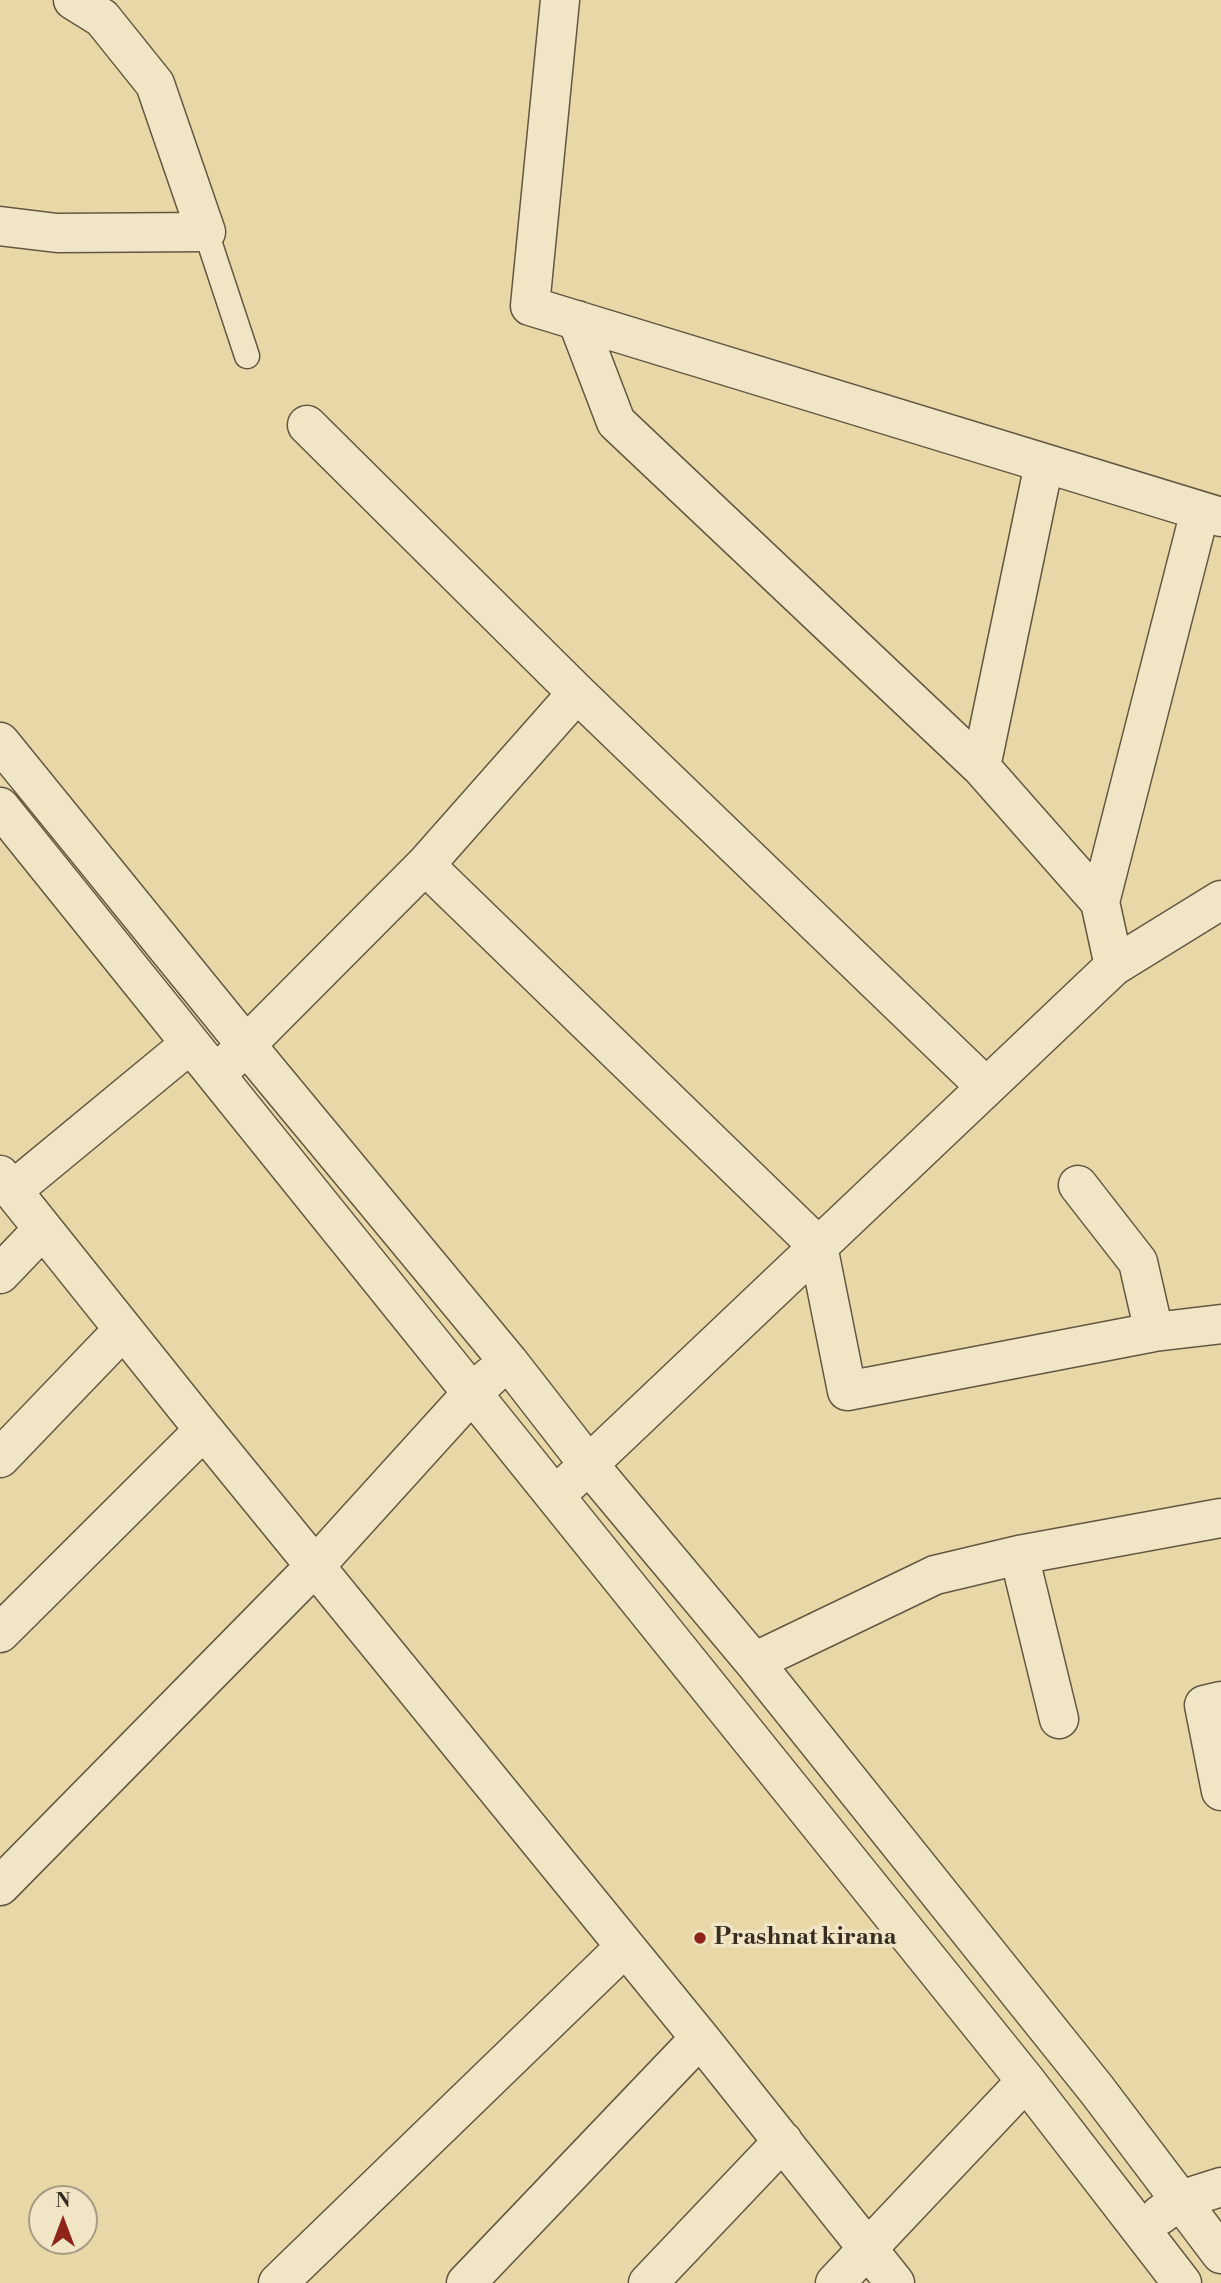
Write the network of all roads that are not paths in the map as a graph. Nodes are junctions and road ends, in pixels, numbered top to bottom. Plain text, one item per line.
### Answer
1 (73, 0) edge
2 (560, 0) edge
3 (0, 226) edge
4 (206, 232) junction
5 (577, 320) junction
6 (247, 356) dead end
7 (307, 425) dead end
8 (1044, 464) junction
9 (1211, 514) edge
10 (578, 693) junction
11 (0, 742) edge
12 (981, 767) junction
13 (0, 807) edge
14 (425, 865) junction
15 (1221, 900) edge
16 (1100, 902) junction
17 (1114, 967) junction
18 (190, 1044) junction
19 (247, 1046) junction
20 (216, 1074) junction
21 (986, 1087) junction
22 (6, 1183) edge
23 (1078, 1185) dead end
24 (43, 1229) junction
25 (818, 1246) junction
26 (0, 1274) edge
27 (1221, 1324) edge
28 (123, 1330) junction
29 (1154, 1332) junction
30 (508, 1361) junction
31 (472, 1393) junction
32 (204, 1430) junction
33 (0, 1458) edge
34 (589, 1465) junction
35 (555, 1496) junction
36 (1221, 1518) edge
37 (1019, 1555) junction
38 (316, 1565) junction
39 (0, 1633) edge
40 (754, 1662) junction
41 (1221, 1701) edge
42 (1059, 1719) dead end
43 (1221, 1791) edge
44 (0, 1886) edge
45 (625, 1947) junction
46 (699, 2038) junction
47 (1026, 2081) junction
48 (783, 2141) junction
49 (1221, 2186) edge
50 (1180, 2200) junction
51 (1141, 2230) junction
52 (869, 2249) junction
53 (1221, 2254) edge
54 (278, 2283) edge
55 (466, 2283) edge
56 (648, 2283) edge
57 (835, 2283) edge
58 (895, 2283) edge
59 (1182, 2283) edge

1 - 4 street
2 - 5 street
3 - 4 street
4 - 6 lane
5 - 8 street
5 - 12 street
7 - 10 street
8 - 9 street
8 - 12 street
9 - 16 street
10 - 14 street
10 - 21 street
11 - 19 street
12 - 16 street
13 - 18 street
14 - 19 street
14 - 25 street
15 - 17 street
16 - 17 street
17 - 21 street
18 - 20 street
18 - 22 street
19 - 20 street
19 - 30 street
20 - 31 street
21 - 25 street
22 - 24 street
23 - 29 street
24 - 26 street
24 - 28 street
25 - 29 street
25 - 34 street
27 - 29 street
28 - 32 street
28 - 33 street
30 - 31 street
30 - 34 street
31 - 35 street
31 - 38 street
32 - 38 street
32 - 39 street
34 - 35 street
34 - 40 street
35 - 47 street
36 - 37 street
37 - 40 street
37 - 42 street
38 - 44 street
38 - 45 street
40 - 50 street
41 - 43 street
45 - 46 street
45 - 54 street
46 - 48 street
46 - 55 street
47 - 51 street
47 - 52 street
48 - 52 street
48 - 56 street
49 - 50 street
50 - 51 street
50 - 53 street
51 - 59 street
52 - 57 street
52 - 58 street

